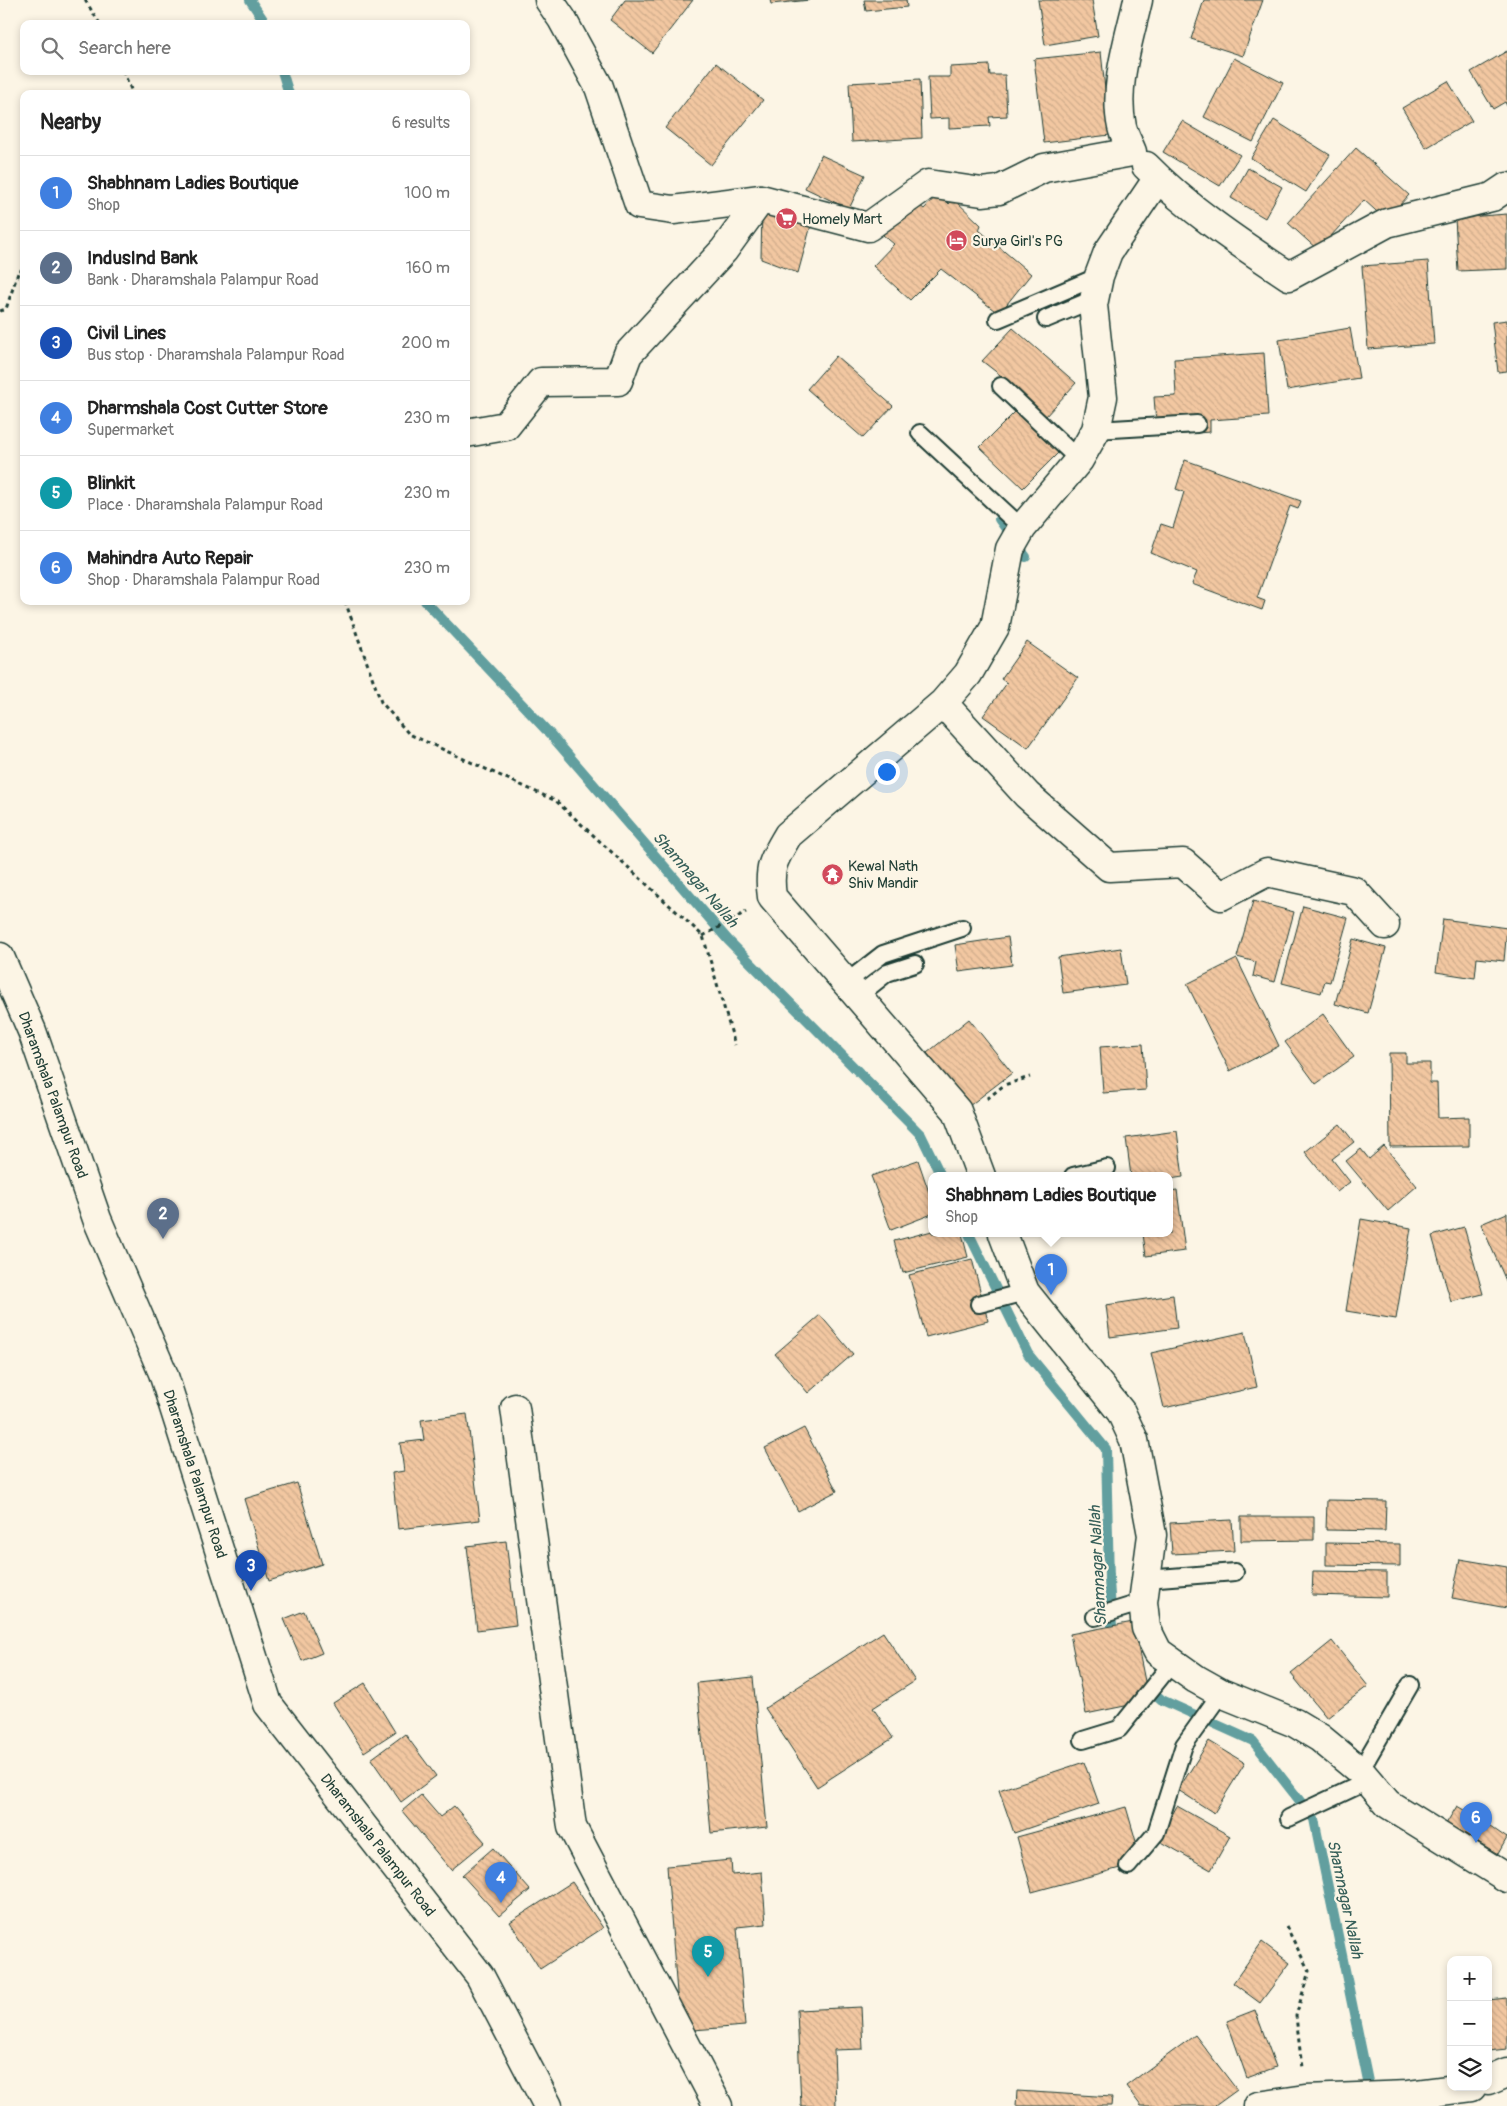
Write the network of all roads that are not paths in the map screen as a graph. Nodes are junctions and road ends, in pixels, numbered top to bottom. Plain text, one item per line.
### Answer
1 (1138, 0) edge
2 (562, 6) edge
3 (1132, 152) junction
4 (1158, 178) junction
5 (1507, 187) edge
6 (761, 199) junction
7 (1096, 287) junction
8 (998, 320) dead end
9 (1046, 320) dead end
10 (1001, 386) dead end
11 (1197, 424) dead end
12 (1096, 430) junction
13 (470, 432) edge
14 (920, 433) dead end
15 (1079, 460) junction
16 (1022, 528) junction
17 (943, 703) junction
18 (1385, 926) dead end
19 (962, 928) dead end
20 (0, 957) edge
21 (915, 964) dead end
22 (853, 989) junction
23 (1106, 1168) dead end
24 (979, 1172) edge
25 (1090, 1172) edge
26 (1004, 1237) edge
27 (1025, 1292) junction
28 (979, 1304) dead end
29 (515, 1408) dead end
30 (1235, 1572) dead end
31 (1144, 1590) junction
32 (1094, 1617) dead end
33 (1172, 1663) junction
34 (1410, 1685) dead end
35 (1221, 1693) junction
36 (1083, 1740) dead end
37 (1364, 1776) junction
38 (1289, 1818) dead end
39 (1128, 1866) dead end
40 (1507, 1878) edge
41 (1507, 2072) edge
42 (1492, 2078) edge
43 (1447, 2090) edge
44 (548, 2106) edge
45 (718, 2106) edge
46 (1258, 2106) edge

1 - 3 street
2 - 6 street
3 - 4 street
3 - 6 street
4 - 5 street
4 - 7 street
6 - 13 street
7 - 8 lane
7 - 9 lane
7 - 12 street
10 - 15 lane
11 - 12 lane
12 - 15 street
14 - 16 lane
15 - 16 street
16 - 17 street
17 - 18 street
17 - 22 street
19 - 22 lane
20 - 44 street, Dharamshala Palampur Road
21 - 22 lane
22 - 24 street
23 - 25 lane
26 - 27 street
27 - 28 lane
27 - 31 street
29 - 45 street
30 - 31 lane
31 - 32 lane
31 - 33 street
33 - 35 street
33 - 36 lane
34 - 37 lane
35 - 37 street
35 - 39 lane
37 - 38 lane
37 - 40 street
41 - 42 street
43 - 46 street

